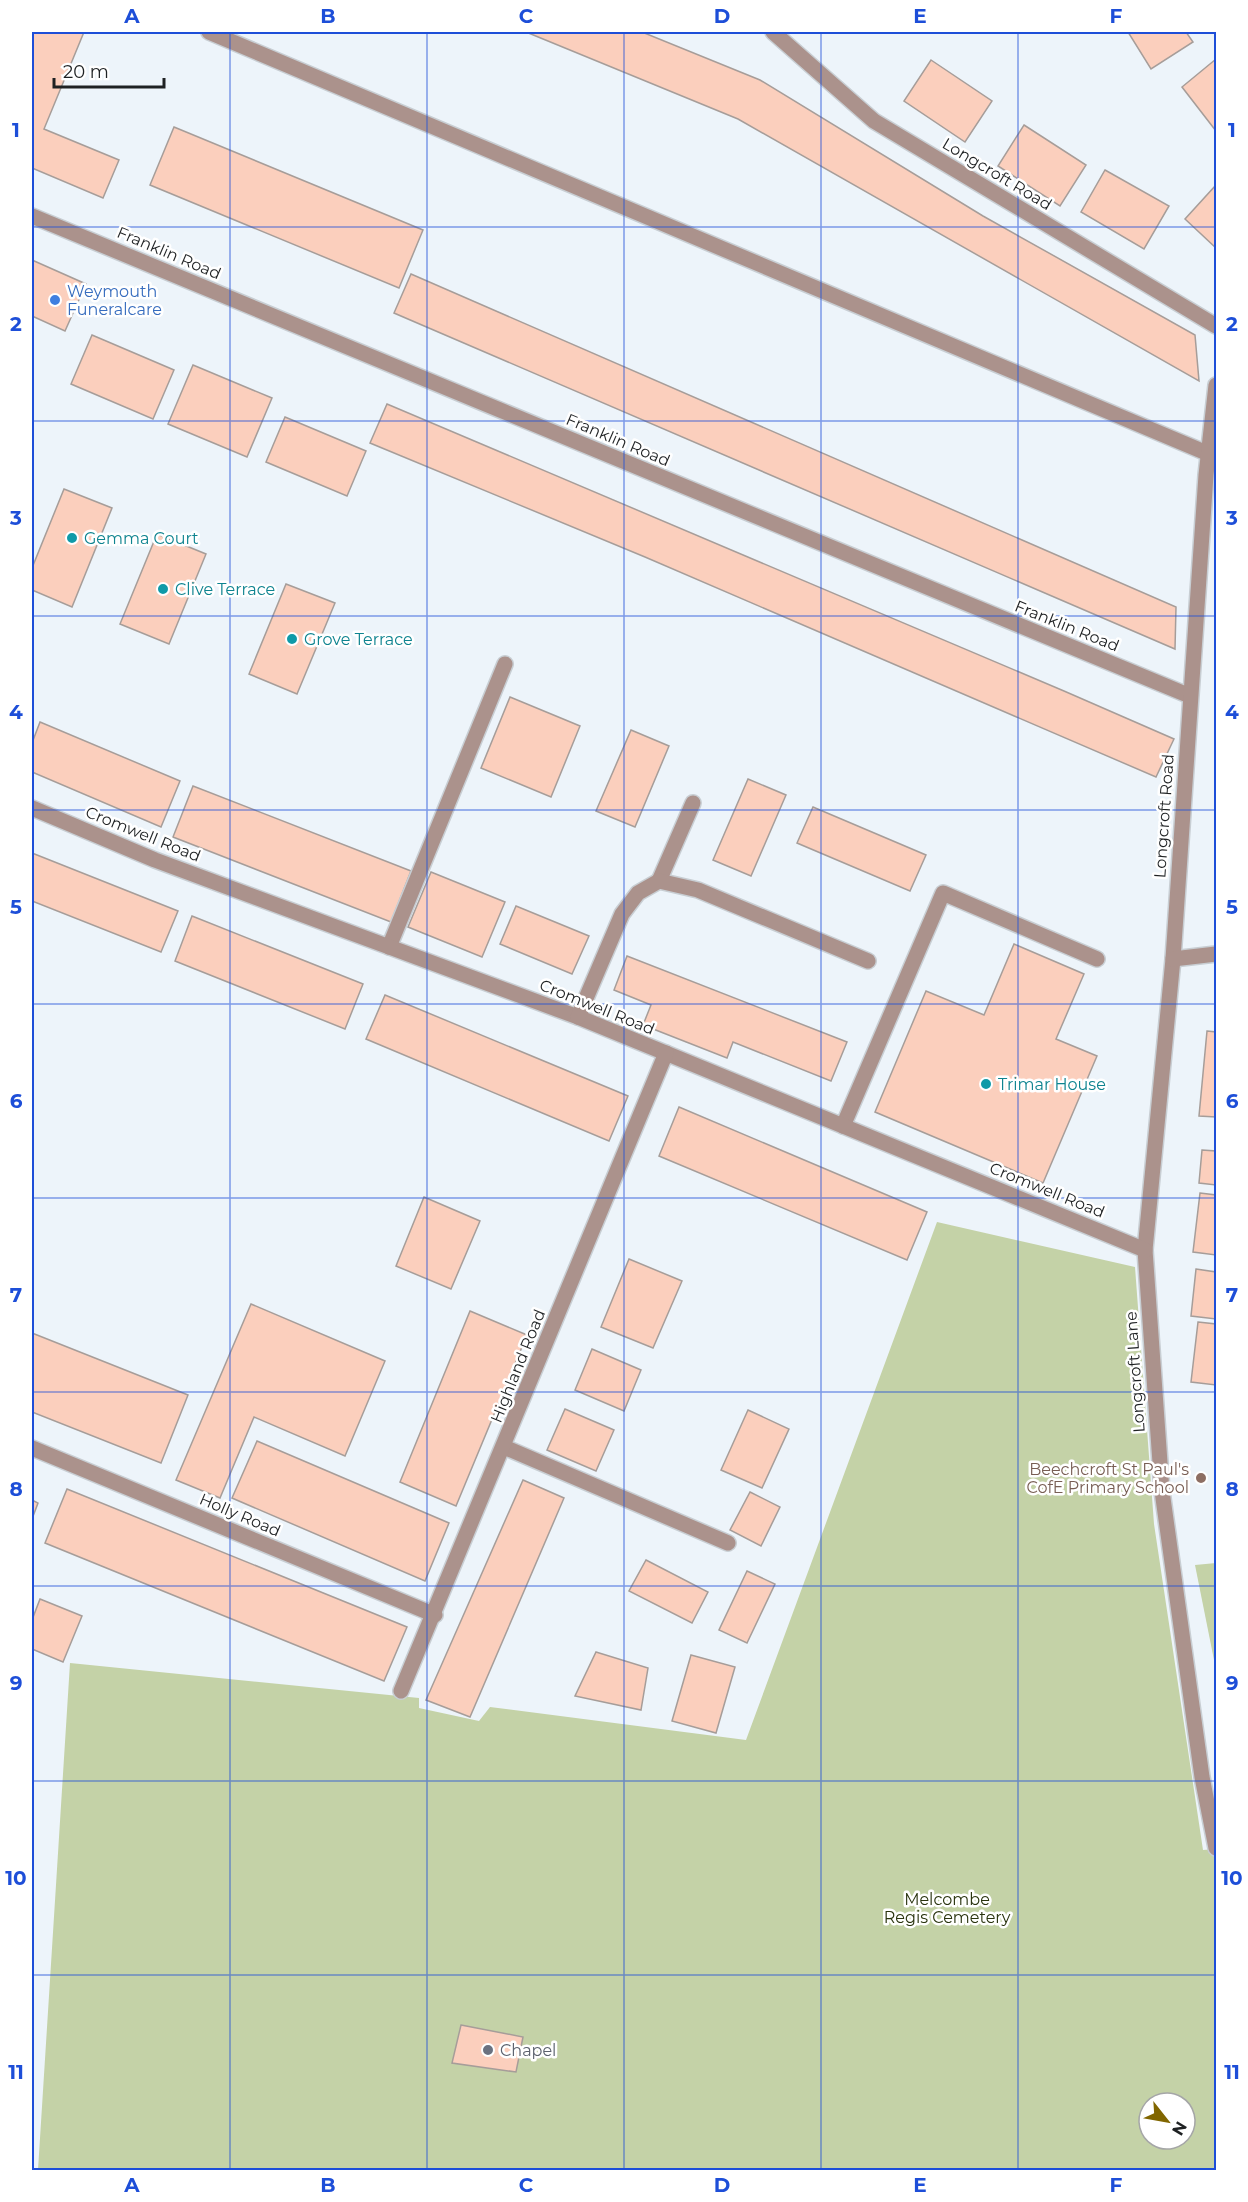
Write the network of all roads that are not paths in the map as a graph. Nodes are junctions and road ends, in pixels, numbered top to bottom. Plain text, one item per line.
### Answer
1 (209, 32) edge
2 (773, 32) edge
3 (32, 216) edge
4 (1216, 326) edge
5 (1216, 385) edge
6 (1209, 454) junction
7 (505, 664) dead end
8 (1190, 696) junction
9 (693, 803) dead end
10 (32, 808) edge
11 (659, 881) junction
12 (389, 947) junction
13 (1216, 954) edge
14 (1097, 959) dead end
15 (1173, 959) junction
16 (868, 961) dead end
17 (578, 1017) junction
18 (666, 1053) junction
19 (843, 1126) junction
20 (1145, 1250) junction
21 (504, 1447) junction
22 (32, 1448) edge
23 (728, 1543) dead end
24 (435, 1615) junction
25 (401, 1691) dead end
26 (1216, 1848) edge

1 - 6 street
2 - 4 street, Longcroft Road
3 - 8 street, Franklin Road
5 - 6 street, Longcroft Road
6 - 8 street, Longcroft Road
7 - 12 street
8 - 15 street, Longcroft Road
9 - 11 street
10 - 12 street, Cromwell Road
11 - 16 street
11 - 17 street
12 - 17 street, Cromwell Road
13 - 15 street
14 - 19 street
15 - 20 street, Longcroft Road
17 - 18 street, Cromwell Road
18 - 19 street, Cromwell Road
18 - 21 street, Highland Road
19 - 20 street, Cromwell Road
20 - 26 street, Longcroft Lane
21 - 23 street
21 - 24 street, Highland Road
22 - 24 street, Holly Road
24 - 25 street, Highland Road

